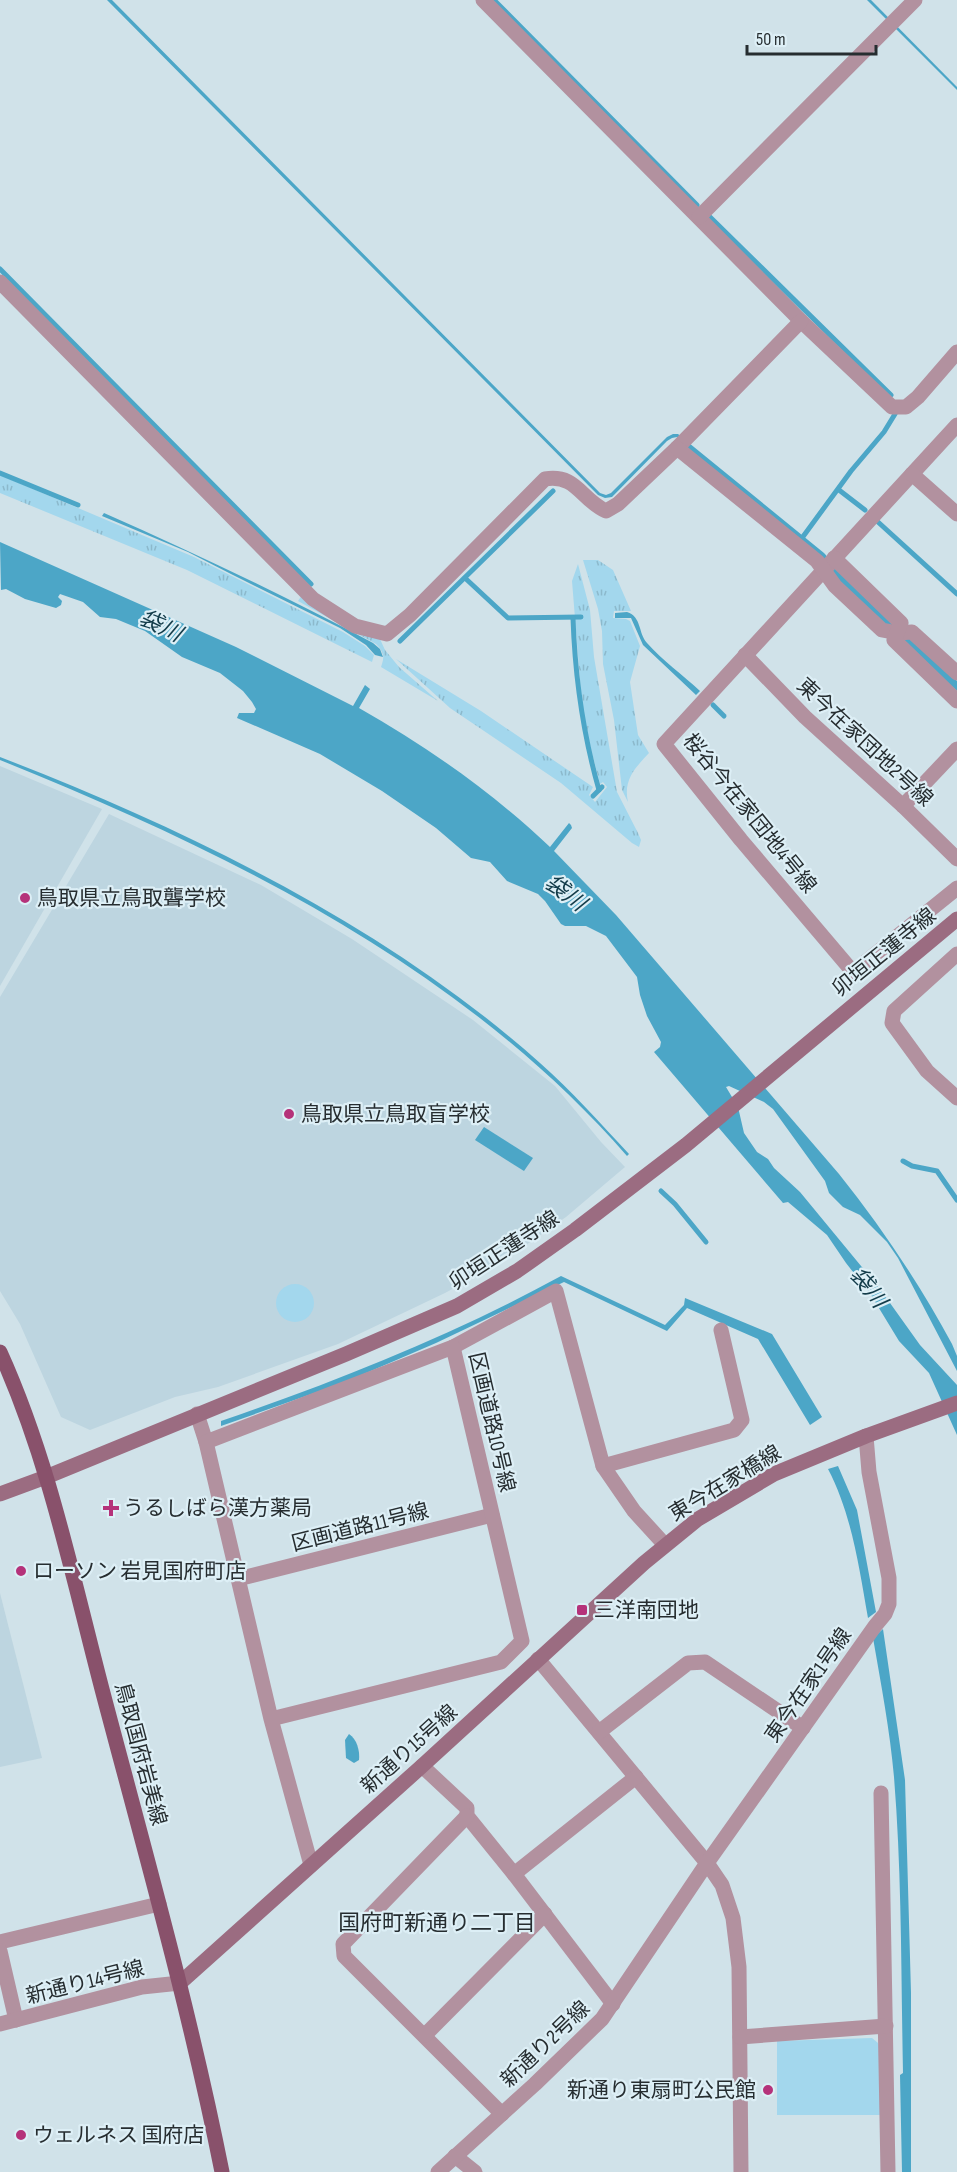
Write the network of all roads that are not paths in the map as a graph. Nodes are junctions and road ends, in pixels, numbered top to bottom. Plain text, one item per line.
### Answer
1 (483, 0) edge
2 (915, 0) edge
3 (699, 217) junction
4 (0, 282) edge
5 (801, 321) junction
6 (957, 352) edge
7 (957, 425) edge
8 (677, 448) junction
9 (912, 474) junction
10 (957, 514) edge
11 (834, 558) junction
12 (823, 571) junction
13 (898, 633) junction
14 (745, 655) junction
15 (957, 673) edge
16 (957, 700) edge
17 (957, 749) edge
18 (903, 806) junction
19 (957, 859) edge
20 (957, 888) edge
21 (957, 919) edge
22 (957, 954) edge
23 (957, 1098) edge
24 (721, 1330) dead end
25 (453, 1347) junction
26 (0, 1352) edge
27 (957, 1403) edge
28 (198, 1414) junction
29 (870, 1435) junction
30 (206, 1442) junction
31 (603, 1466) junction
32 (46, 1477) junction
33 (0, 1494) edge
34 (492, 1515) junction
35 (665, 1545) junction
36 (238, 1580) junction
37 (538, 1659) junction
38 (271, 1719) junction
39 (803, 1728) junction
40 (599, 1732) junction
41 (422, 1766) junction
42 (636, 1777) junction
43 (881, 1792) dead end
44 (467, 1816) junction
45 (707, 1863) junction
46 (311, 1865) junction
47 (514, 1874) junction
48 (159, 1904) junction
49 (545, 1914) junction
50 (663, 1929) joint
51 (0, 1942) edge
52 (0, 1951) edge
53 (180, 1983) junction
54 (613, 2004) junction
55 (16, 2020) junction
56 (0, 2024) edge
57 (886, 2026) junction
58 (425, 2035) junction
59 (740, 2037) junction
60 (502, 2114) junction
61 (456, 2156) junction
62 (222, 2172) edge
63 (438, 2172) edge
64 (475, 2172) edge
65 (741, 2172) edge
66 (888, 2172) edge

1 - 3 street
2 - 3 street
3 - 5 street
4 - 8 street
5 - 6 street
5 - 8 street
7 - 9 street, 桜谷今在家団地4号線
8 - 12 street
9 - 10 street
9 - 11 street, 桜谷今在家団地4号線
11 - 12 street, 桜谷今在家団地4号線
11 - 13 street
12 - 13 street
12 - 14 street, 桜谷今在家団地4号線
13 - 15 street
13 - 16 street
14 - 18 street, 東今在家団地2号線
14 - 20 street, 桜谷今在家団地4号線
17 - 18 street
18 - 19 street, 東今在家団地2号線
21 - 28 main road, 卯垣正蓮寺線
22 - 23 street
24 - 31 street
25 - 30 street, 区画道路10号線
25 - 31 street
25 - 34 street, 区画道路10号線
26 - 32 main road, 鳥取国府岩美線
27 - 29 main road, 東今在家橋線
28 - 30 street
28 - 32 main road, 卯垣正蓮寺線
29 - 35 main road, 東今在家橋線
29 - 39 street, 東今在家1号線
30 - 36 street
31 - 35 street
32 - 33 main road, 卯垣正蓮寺線
32 - 48 main road, 鳥取国府岩美線
34 - 36 street, 区画道路11号線
34 - 38 street, 区画道路10号線
35 - 37 main road, 新通り15号線
36 - 38 street
37 - 40 street
37 - 41 main road, 新通り15号線
38 - 46 street
39 - 40 street
39 - 45 street, 東今在家1号線
40 - 42 street
41 - 44 street
41 - 46 main road, 新通り15号線
42 - 45 street
42 - 47 street
43 - 57 street
44 - 47 street
44 - 58 street
45 - 50 street, 東今在家1号線
45 - 59 street
46 - 53 main road, 新通り15号線
47 - 49 street
48 - 51 street
48 - 53 main road, 鳥取国府岩美線
49 - 54 street
49 - 58 street
50 - 54 street, 新通り2号線
52 - 55 street
53 - 55 street, 新通り14号線
53 - 62 main road, 鳥取国府岩美線
54 - 60 street, 新通り2号線
55 - 56 street, 新通り14号線
57 - 59 street
57 - 66 street
58 - 60 street
59 - 65 street
60 - 61 street, 新通り2号線
61 - 63 street, 新通り2号線
61 - 64 street

